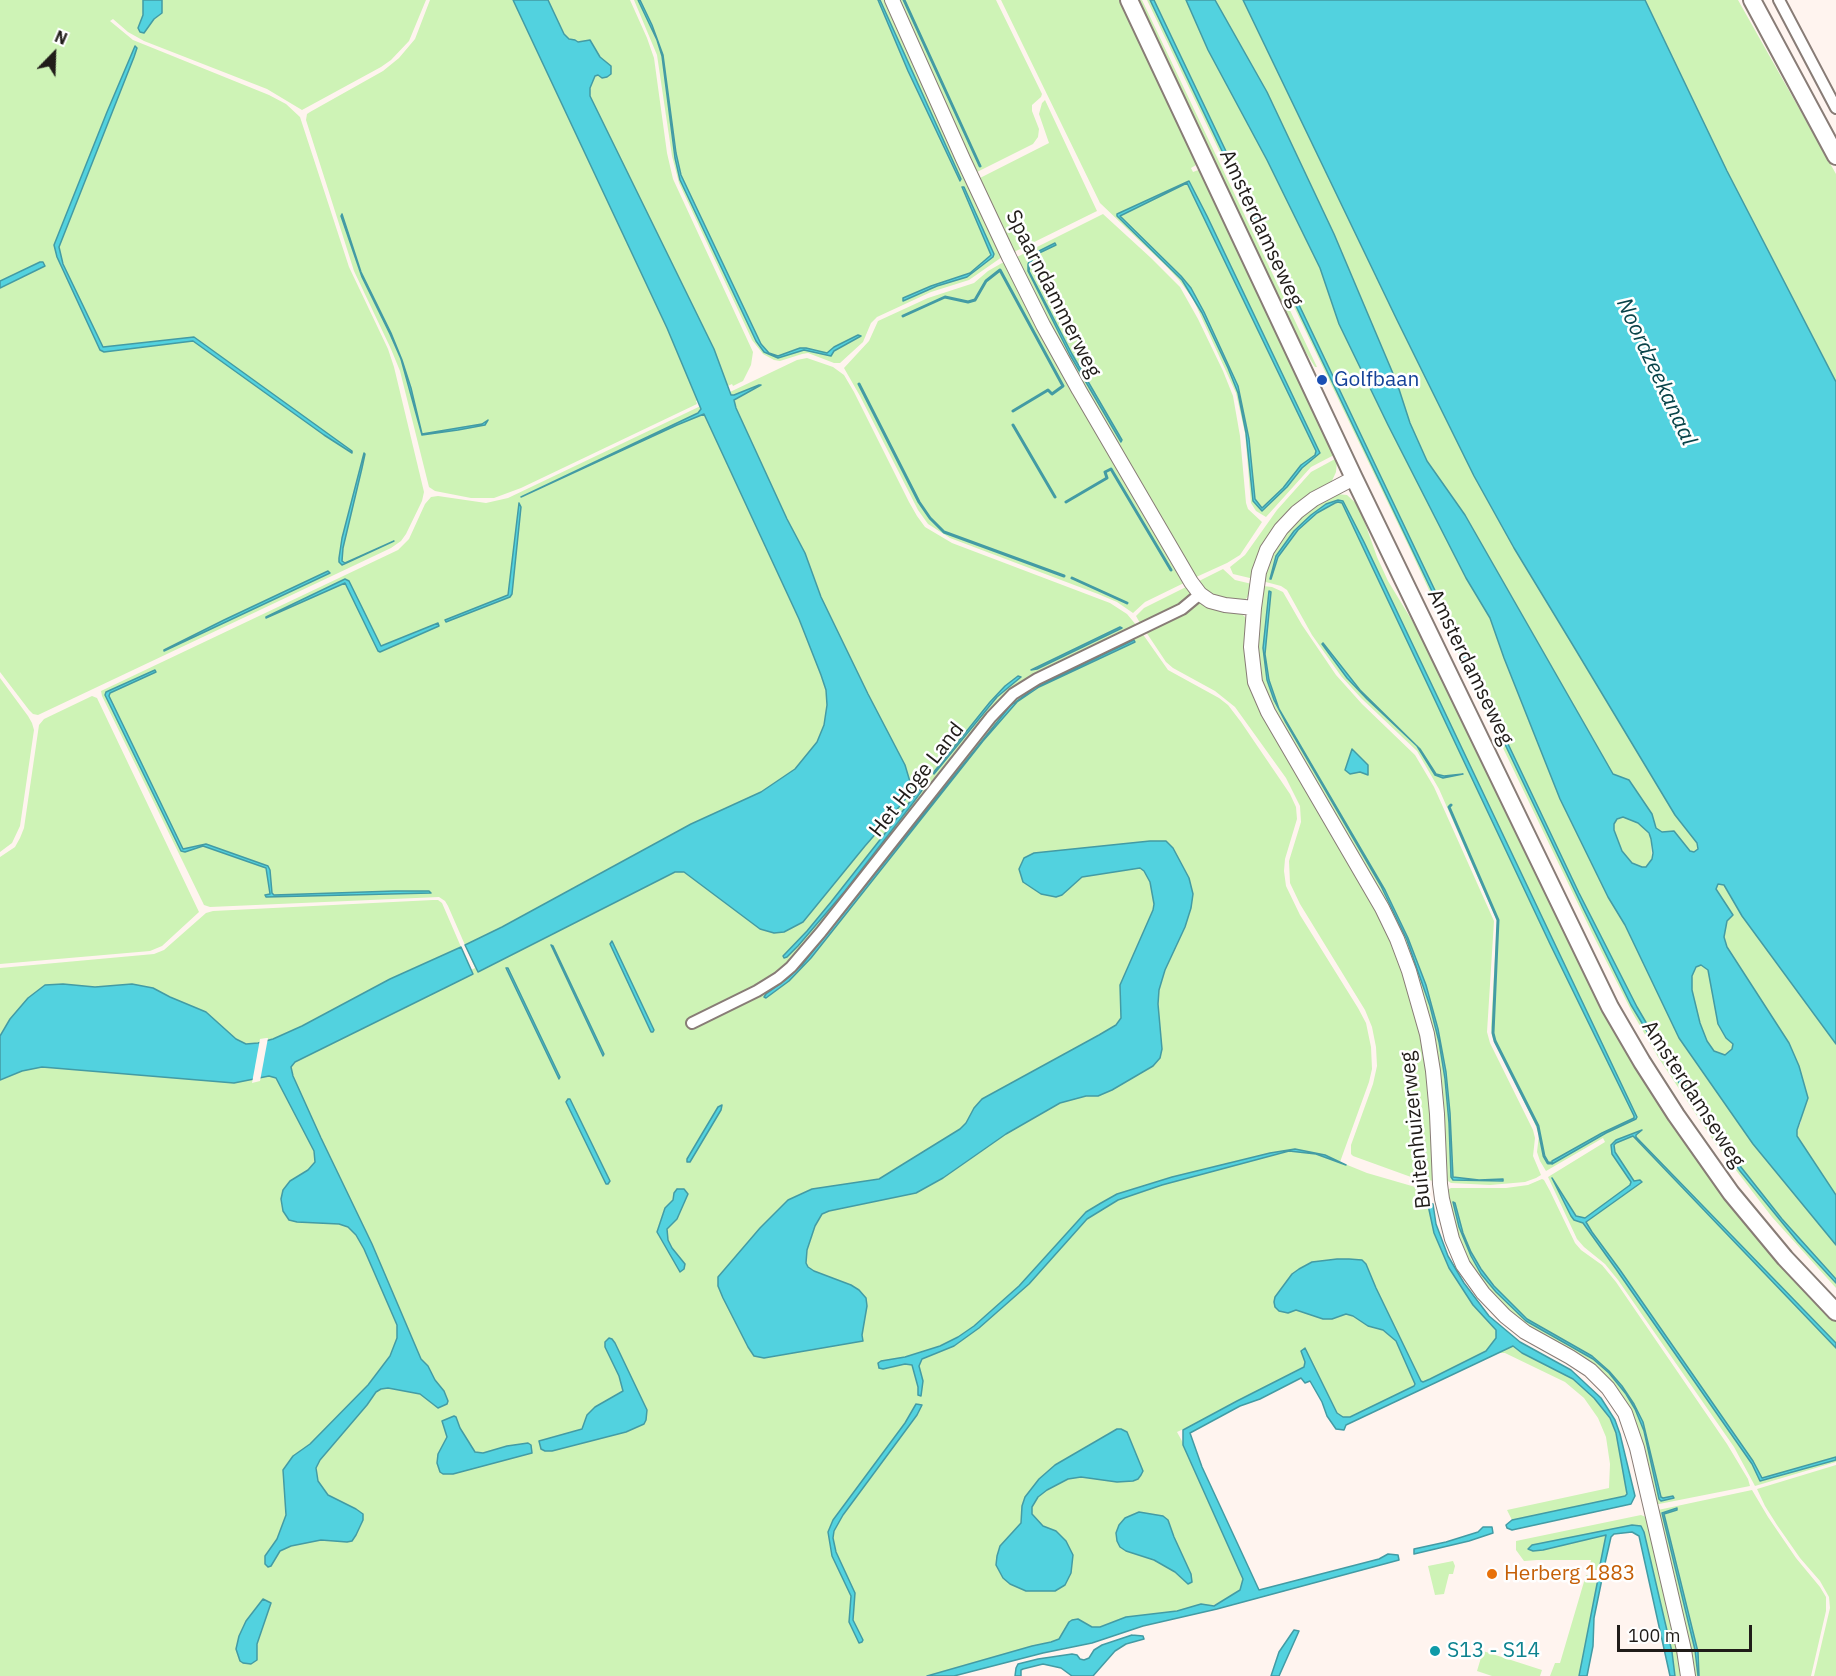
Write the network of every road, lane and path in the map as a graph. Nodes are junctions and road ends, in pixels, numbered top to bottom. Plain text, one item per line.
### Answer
1 (892, 0) edge
2 (1129, 0) edge
3 (1752, 0) edge
4 (1779, 0) edge
5 (1836, 108) edge
6 (1836, 156) edge
7 (1354, 478) junction
8 (1200, 594) junction
9 (1254, 608) junction
10 (692, 1023) dead end
11 (1836, 1312) edge
12 (1688, 1676) edge

1 - 8 street, Spaarndammerweg
2 - 7 main road, Amsterdamseweg
3 - 6 main road
4 - 5 street
7 - 9 street, Buitenhuizerweg
7 - 11 main road, Amsterdamseweg
8 - 9 street
8 - 10 street, Het Hoge Land
9 - 12 street, Buitenhuizerweg

